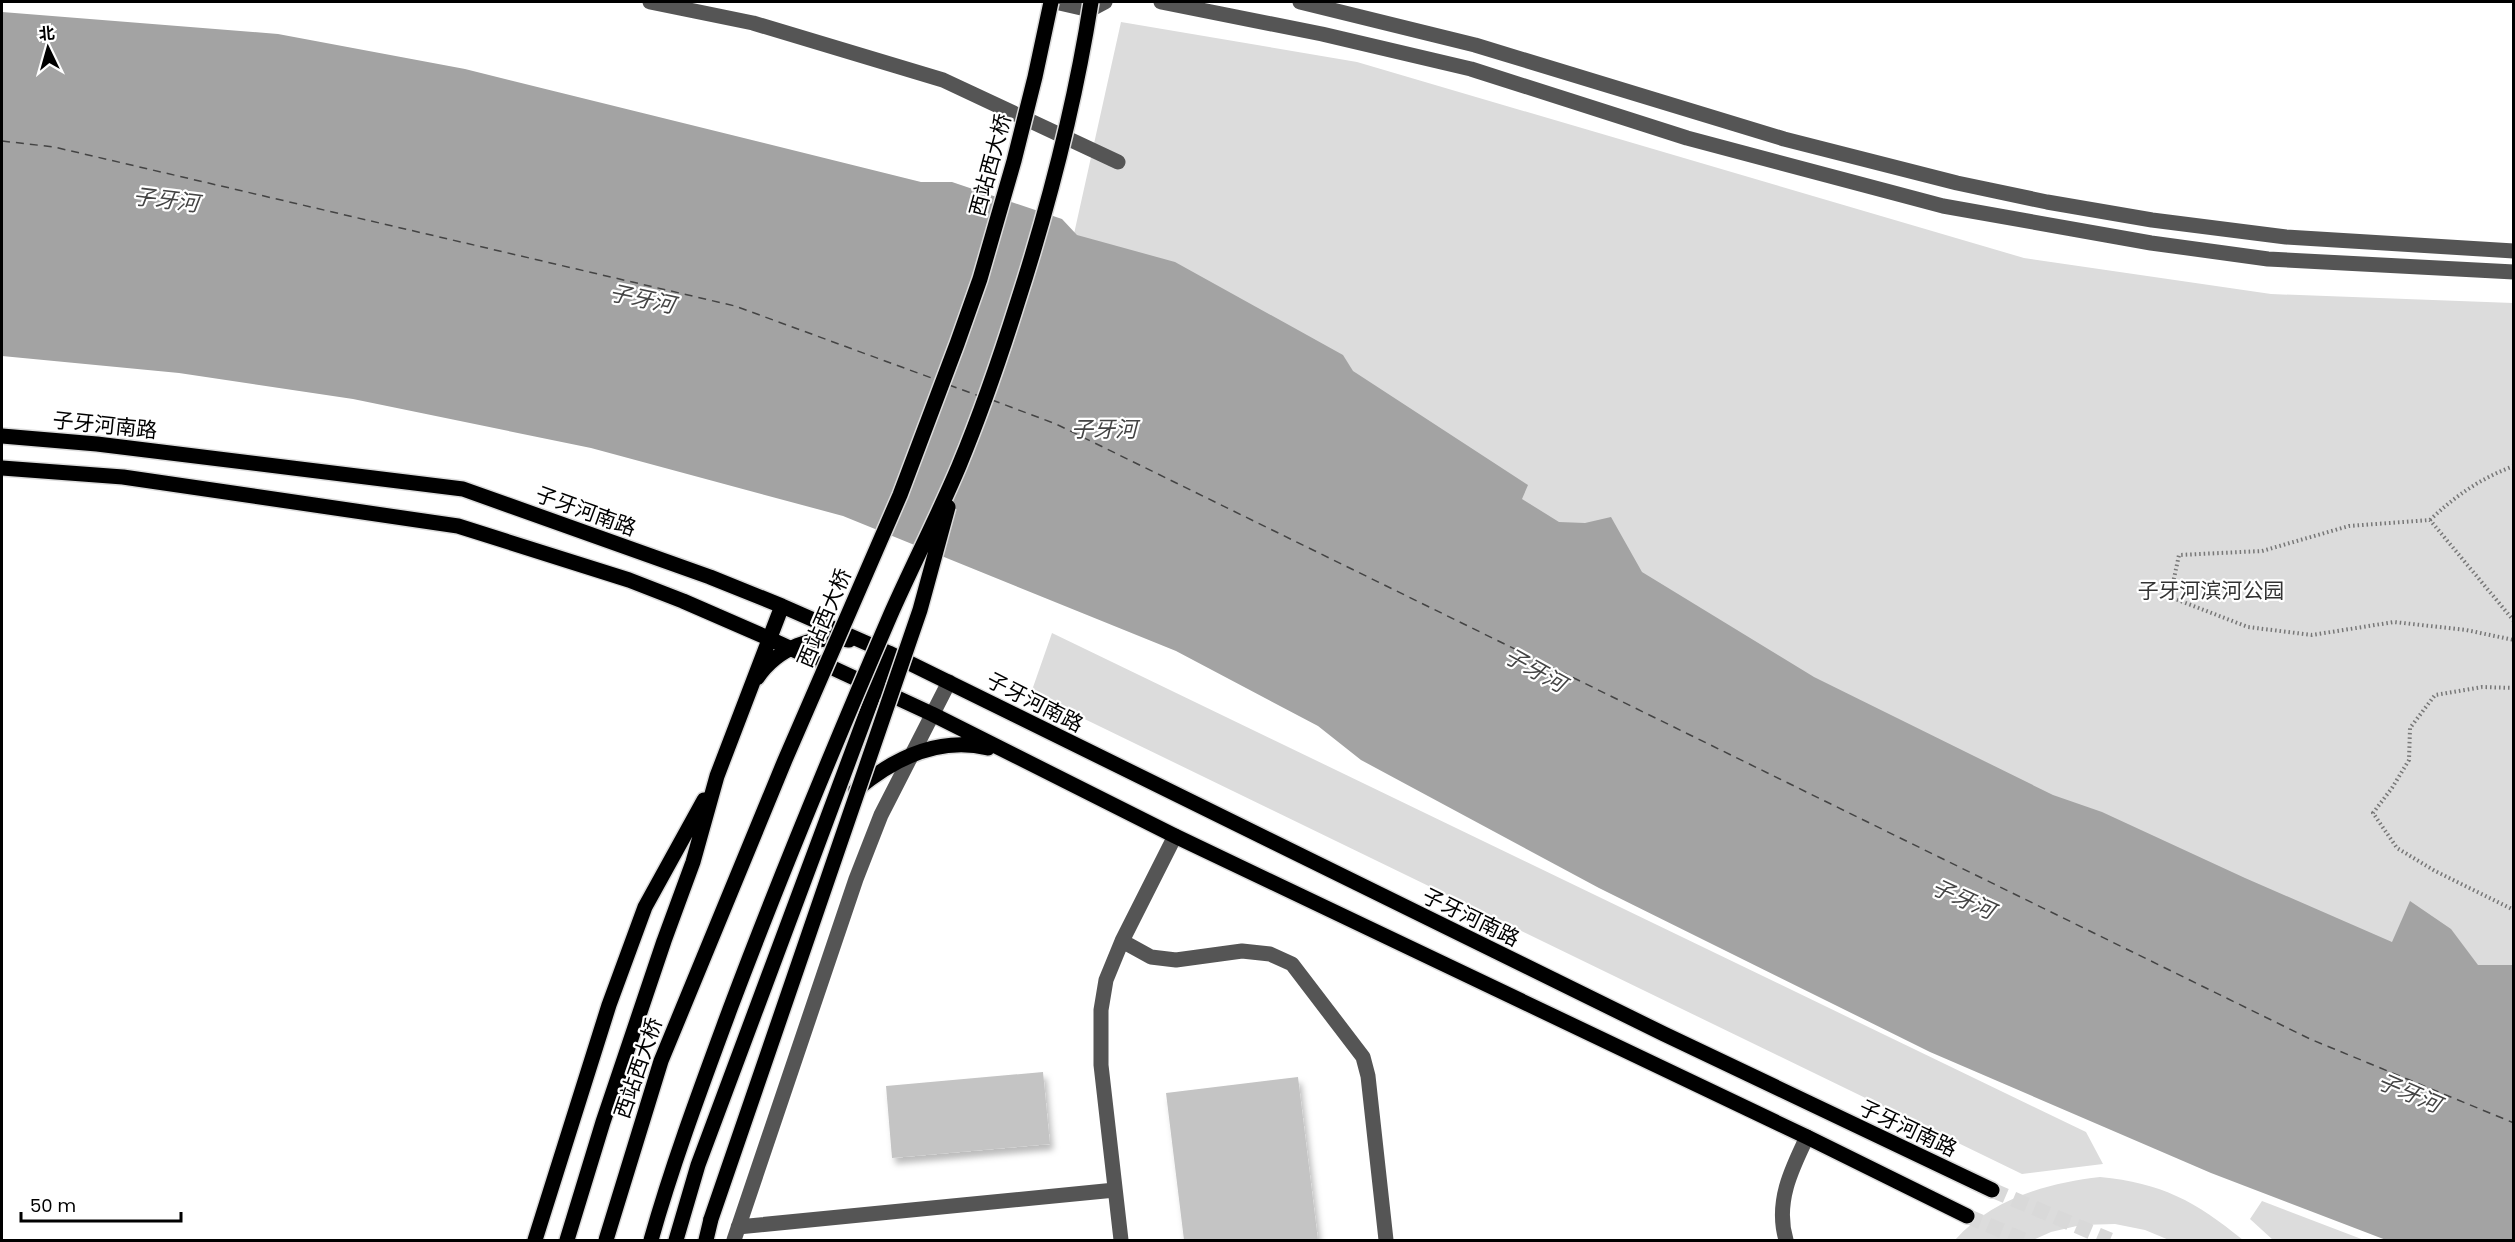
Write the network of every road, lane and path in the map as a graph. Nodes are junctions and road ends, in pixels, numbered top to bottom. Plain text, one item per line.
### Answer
1 (650, 2) edge
2 (1053, 2) edge
3 (1091, 2) edge
4 (1105, 2) edge
5 (1161, 2) edge
6 (1300, 2) edge
7 (1118, 162) dead end
8 (2514, 251) edge
9 (2514, 272) edge
10 (2, 436) edge
11 (960, 465) junction
12 (2514, 466) edge
13 (2, 468) edge
14 (2430, 519) junction
15 (782, 606) junction
16 (2514, 621) edge
17 (768, 638) junction
18 (2514, 640) edge
19 (866, 643) junction
20 (789, 648) junction
21 (889, 653) junction
22 (949, 682) junction
23 (876, 688) junction
24 (2514, 688) edge
25 (747, 695) junction
26 (932, 714) junction
27 (1013, 755) junction
28 (911, 756) junction
29 (717, 777) junction
30 (829, 818) junction
31 (1175, 836) junction
32 (2514, 910) edge
33 (1122, 941) junction
34 (1807, 1137) junction
35 (1115, 1190) junction
36 (1992, 1190) tunnel mouth
37 (1966, 1216) tunnel mouth
38 (736, 1234) edge
39 (535, 1240) edge
40 (567, 1240) edge
41 (606, 1240) edge
42 (651, 1240) edge
43 (676, 1240) edge
44 (706, 1240) edge
45 (1121, 1240) edge
46 (1386, 1240) edge
47 (1786, 1240) edge

1 - 7 street
2 - 4 street
2 - 41 main road, 西站西大桥, bridge
3 - 11 main road, bridge
5 - 9 street
6 - 8 street
10 - 15 main road, 子牙河南路
11 - 42 main road, bridge
11 - 44 main road, bridge
12 - 14 path
13 - 17 main road
14 - 16 path
14 - 18 path
15 - 17 main road
15 - 19 main road, 子牙河南路
17 - 20 main road
17 - 25 main road
19 - 20 main road
19 - 21 main road, 子牙河南路
20 - 23 main road
20 - 25 main road
21 - 22 main road, 子牙河南路
21 - 23 main road
22 - 26 street
22 - 36 main road, 子牙河南路
23 - 26 main road
23 - 30 main road
24 - 32 path
25 - 29 main road
26 - 27 main road
26 - 28 street
27 - 28 main road
27 - 31 main road
28 - 30 main road
28 - 38 street
29 - 39 main road
29 - 40 main road
30 - 43 main road
31 - 33 street
31 - 34 main road
33 - 35 street
33 - 46 street
34 - 37 main road
34 - 47 street
35 - 38 street
35 - 45 street

